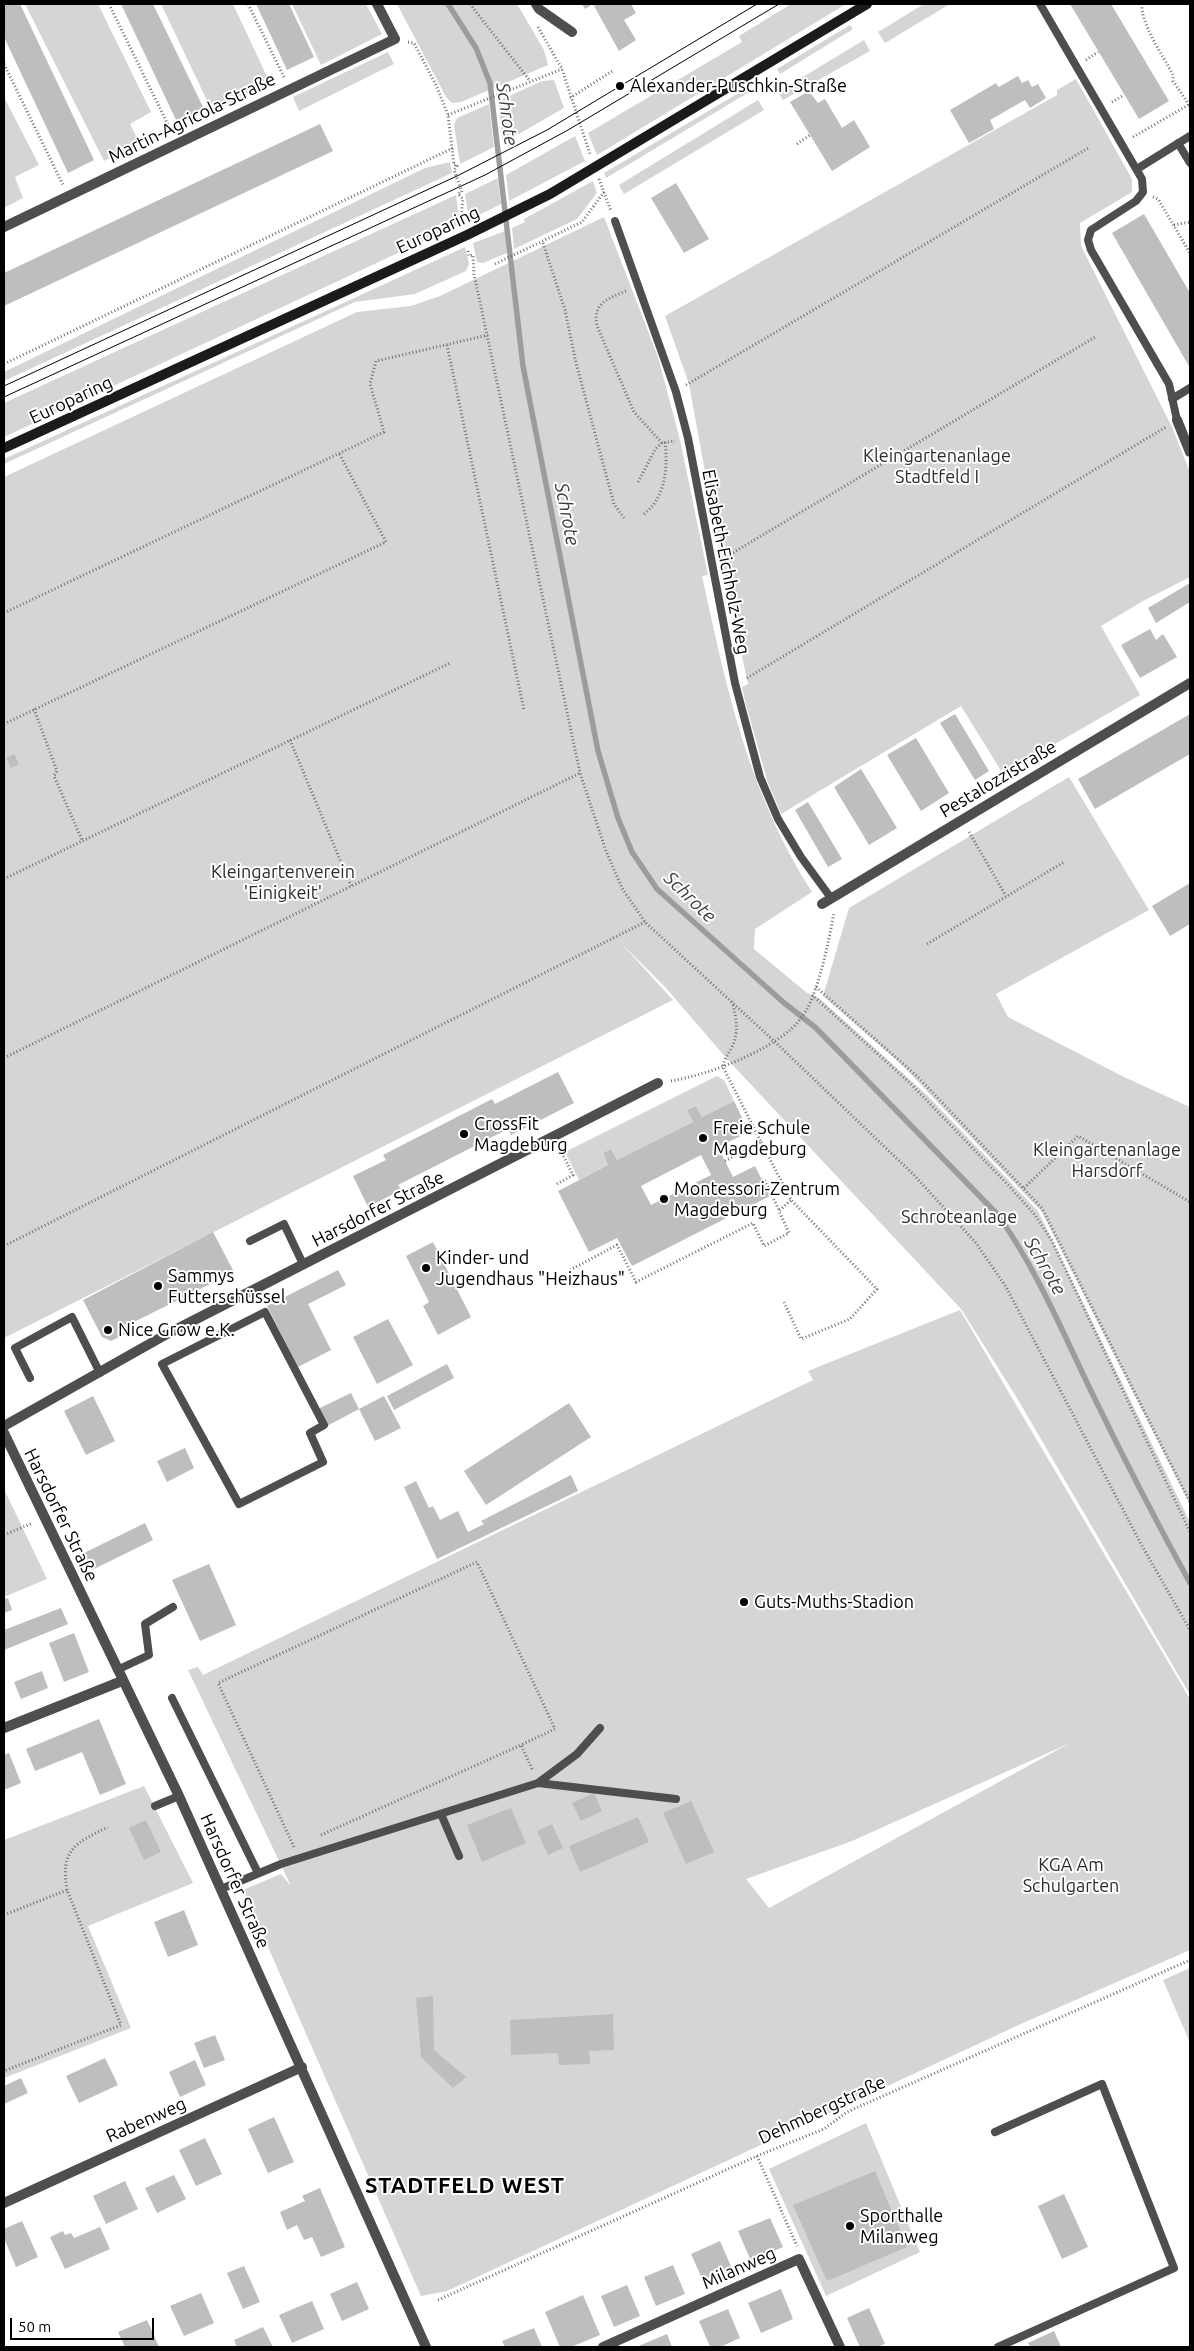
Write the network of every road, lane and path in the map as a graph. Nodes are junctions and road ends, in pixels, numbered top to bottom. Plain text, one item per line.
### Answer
1 (109, 4) edge
2 (248, 4) edge
3 (377, 4) edge
4 (470, 4) edge
5 (536, 4) edge
6 (867, 4) edge
7 (1040, 4) edge
8 (1142, 4) edge
9 (533, 19) dead end
10 (572, 32) dead end
11 (414, 43) dead end
12 (4, 64) edge
13 (562, 69) junction
14 (614, 70) dead end
15 (530, 81) junction
16 (290, 90) junction
17 (570, 98) junction
18 (1190, 105) edge
19 (448, 115) junction
20 (810, 135) dead end
21 (1190, 136) edge
22 (1178, 143) junction
23 (177, 144) junction
24 (796, 144) dead end
25 (1122, 144) junction
26 (1090, 147) dead end
27 (453, 148) junction
28 (592, 159) dead end
29 (1190, 163) edge
30 (1137, 169) junction
31 (598, 177) dead end
32 (604, 192) junction
33 (1143, 192) junction
34 (69, 196) junction
35 (615, 221) joint
36 (1190, 222) edge
37 (466, 225) dead end
38 (1174, 225) junction
39 (4, 228) edge
40 (543, 243) junction
41 (469, 245) dead end
42 (1190, 253) edge
43 (495, 264) dead end
44 (638, 286) junction
45 (488, 335) junction
46 (1097, 336) dead end
47 (447, 344) junction
48 (4, 364) edge
49 (1190, 388) edge
50 (676, 392) junction
51 (1172, 399) junction
52 (1177, 420) junction
53 (688, 438) junction
54 (1188, 439) edge
55 (664, 442) junction
56 (4, 448) edge
57 (1190, 452) edge
58 (339, 453) junction
59 (638, 482) dead end
60 (644, 514) dead end
61 (624, 518) dead end
62 (712, 566) junction
63 (4, 613) edge
64 (450, 663) dead end
65 (735, 683) junction
66 (1190, 683) edge
67 (34, 710) junction
68 (524, 710) dead end
69 (4, 724) edge
70 (290, 740) junction
71 (580, 773) junction
72 (970, 833) dead end
73 (82, 840) junction
74 (1064, 862) dead end
75 (4, 878) edge
76 (351, 886) junction
77 (1006, 896) junction
78 (827, 901) junction
79 (645, 922) junction
80 (927, 944) dead end
81 (816, 987) junction
82 (812, 995) junction
83 (732, 1002) junction
84 (774, 1041) junction
85 (4, 1058) edge
86 (723, 1067) junction
87 (658, 1083) joint
88 (554, 1138) junction
89 (761, 1142) junction
90 (725, 1161) dead end
91 (762, 1180) dead end
92 (557, 1184) dead end
93 (1024, 1188) junction
94 (791, 1200) junction
95 (1190, 1202) edge
96 (779, 1210) junction
97 (250, 1241) dead end
98 (4, 1246) edge
99 (303, 1264) junction
100 (570, 1270) dead end
101 (783, 1300) dead end
102 (265, 1312) joint
103 (100, 1372) junction
104 (30, 1378) dead end
105 (4, 1426) edge
106 (4, 1433) edge
107 (1190, 1502) edge
108 (45, 1519) junction
109 (1190, 1532) edge
110 (4, 1535) edge
111 (173, 1607) dead end
112 (1190, 1630) edge
113 (117, 1670) junction
114 (122, 1681) junction
115 (172, 1698) dead end
116 (4, 1728) edge
117 (600, 1728) dead end
118 (522, 1745) junction
119 (538, 1783) junction
120 (179, 1796) junction
121 (676, 1799) dead end
122 (155, 1806) dead end
123 (441, 1814) junction
124 (108, 1827) dead end
125 (312, 1840) dead end
126 (303, 1844) dead end
127 (459, 1856) dead end
128 (258, 1873) junction
129 (221, 1889) junction
130 (67, 1890) junction
131 (4, 1915) edge
132 (1190, 1960) edge
133 (302, 2067) junction
134 (4, 2071) edge
135 (995, 2132) dead end
136 (756, 2156) junction
137 (4, 2203) edge
138 (799, 2259) junction
139 (438, 2300) dead end
140 (426, 2347) edge
141 (603, 2347) edge
142 (840, 2347) edge
143 (998, 2347) edge

1 - 23 path
2 - 16 path
3 - 16 street, Martin-Agricola-Straße
4 - 15 path
5 - 10 street
6 - 56 main road, Europaring
7 - 25 lane
8 - 18 path
9 - 13 path
11 - 19 path, Europaring
12 - 34 path
13 - 15 path
13 - 17 path
14 - 17 path
15 - 19 path
16 - 23 street, Martin-Agricola-Straße
17 - 28 path
18 - 25 path
19 - 27 path, Europaring
20 - 24 path
21 - 22 lane
22 - 29 lane
22 - 30 lane
23 - 34 street, Martin-Agricola-Straße
25 - 30 lane
26 - 50 path
27 - 37 path, Europaring
27 - 48 path
30 - 33 lane
31 - 32 path
32 - 35 path
32 - 40 path
33 - 38 path
33 - 51 lane
34 - 39 street, Martin-Agricola-Straße
35 - 44 lane, Elisabeth-Eichholz-Weg
36 - 38 path
38 - 42 path
40 - 43 path
40 - 61 path
41 - 45 path, Europaring
44 - 50 lane, Elisabeth-Eichholz-Weg
44 - 55 path
45 - 47 path
45 - 71 path, Europaring
46 - 62 path
47 - 58 path
47 - 68 path
49 - 51 lane
50 - 53 lane, Elisabeth-Eichholz-Weg
51 - 52 lane
52 - 54 street
52 - 65 path
53 - 55 path
53 - 62 lane, Elisabeth-Eichholz-Weg
54 - 57 street
55 - 59 path
55 - 60 path
58 - 63 path
58 - 67 path
62 - 65 lane, Elisabeth-Eichholz-Weg
64 - 70 path
65 - 78 lane, Elisabeth-Eichholz-Weg
66 - 78 street, Pestalozzistraße
67 - 69 path
67 - 73 path
70 - 73 path
70 - 76 path
71 - 76 path
71 - 79 path, Europaring
72 - 77 path
73 - 75 path
74 - 77 path
76 - 85 path
77 - 80 path
78 - 81 path
79 - 83 path, Europaring
79 - 98 path
81 - 82 path
81 - 93 path
82 - 84 path
82 - 109 path
83 - 84 path, Europaring
83 - 86 path
84 - 86 path
84 - 112 path, Europaring
86 - 87 path
86 - 89 path
87 - 88 street, Harsdorfer Straße
88 - 92 path
88 - 99 street, Harsdorfer Straße
89 - 90 path
89 - 94 path
91 - 96 path
93 - 95 path
93 - 107 path
94 - 96 path
94 - 101 path
96 - 100 path
97 - 99 lane
99 - 103 street, Harsdorfer Straße
102 - 102 lane
103 - 104 lane
103 - 105 street, Harsdorfer Straße
106 - 108 street, Harsdorfer Straße
108 - 110 path
108 - 113 street, Harsdorfer Straße
111 - 113 lane
113 - 114 street, Harsdorfer Straße
114 - 116 street
114 - 120 street, Harsdorfer Straße
115 - 128 lane
117 - 119 lane
118 - 119 path
118 - 125 path
118 - 126 path
119 - 121 lane
119 - 123 lane
120 - 122 lane
120 - 129 street, Harsdorfer Straße
123 - 127 lane
123 - 128 lane
124 - 130 path
128 - 129 lane
129 - 133 street, Harsdorfer Straße
130 - 131 path
130 - 134 path
132 - 136 path, Dehmbergstraße
133 - 137 street, Rabenweg
133 - 140 street, Harsdorfer Straße
135 - 143 lane
136 - 138 path
136 - 139 path, Dehmbergstraße
138 - 141 street, Milanweg
138 - 142 street, Milanweg

